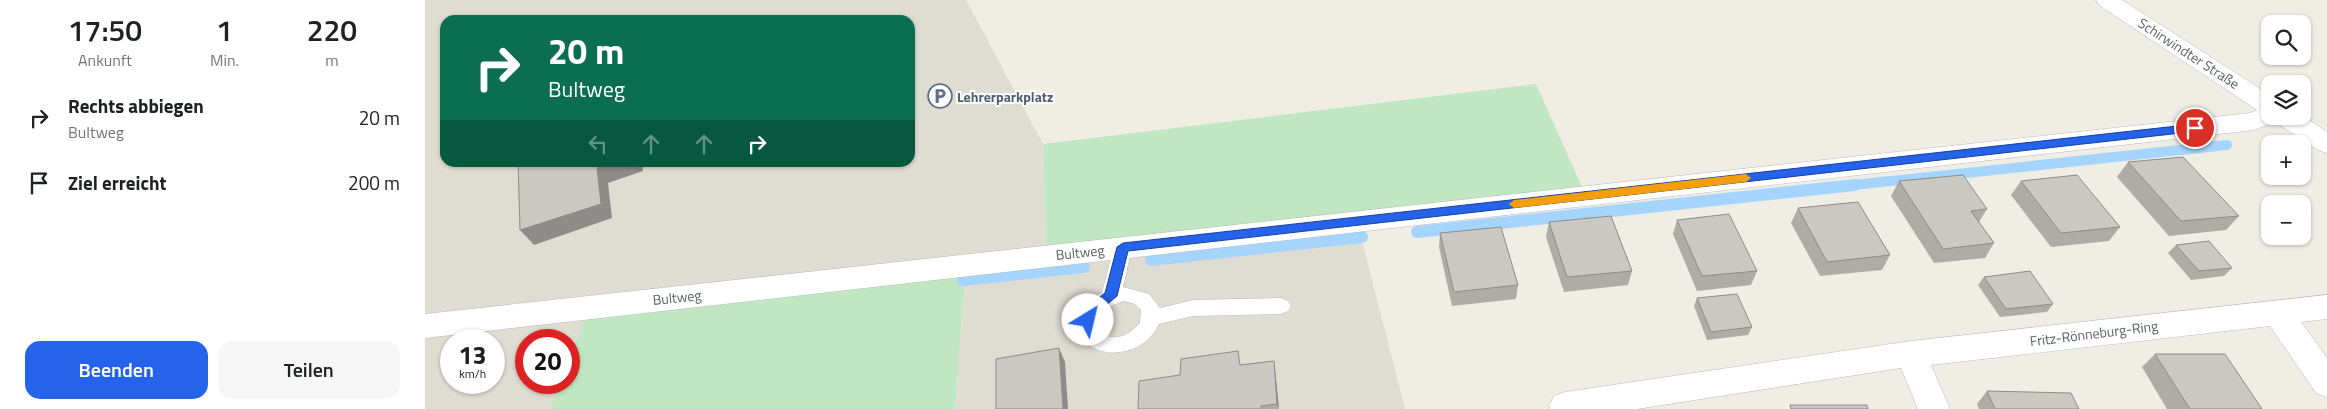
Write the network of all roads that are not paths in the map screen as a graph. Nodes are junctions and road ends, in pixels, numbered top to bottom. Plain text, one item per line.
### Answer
1 (2107, 0) edge
2 (2261, 101) edge
3 (2261, 118) edge
4 (2298, 125) edge
5 (2327, 144) edge
6 (1123, 247) junction
7 (1111, 296) junction
8 (1281, 306) dead end
9 (2327, 307) edge
10 (2277, 312) junction
11 (1152, 318) junction
12 (425, 326) edge
13 (1911, 354) junction
14 (2327, 383) edge
15 (1566, 409) edge
16 (1934, 409) edge

1 - 2 street, Schirwindter Straße
3 - 6 street, Bultweg
4 - 5 street
6 - 7 lane
6 - 12 street, Bultweg
7 - 11 lane
7 - 11 lane
8 - 11 lane
9 - 10 street, Fritz-Rönneburg-Ring
10 - 13 street, Fritz-Rönneburg-Ring
10 - 14 street
13 - 15 street, Fritz-Rönneburg-Ring
13 - 16 street

